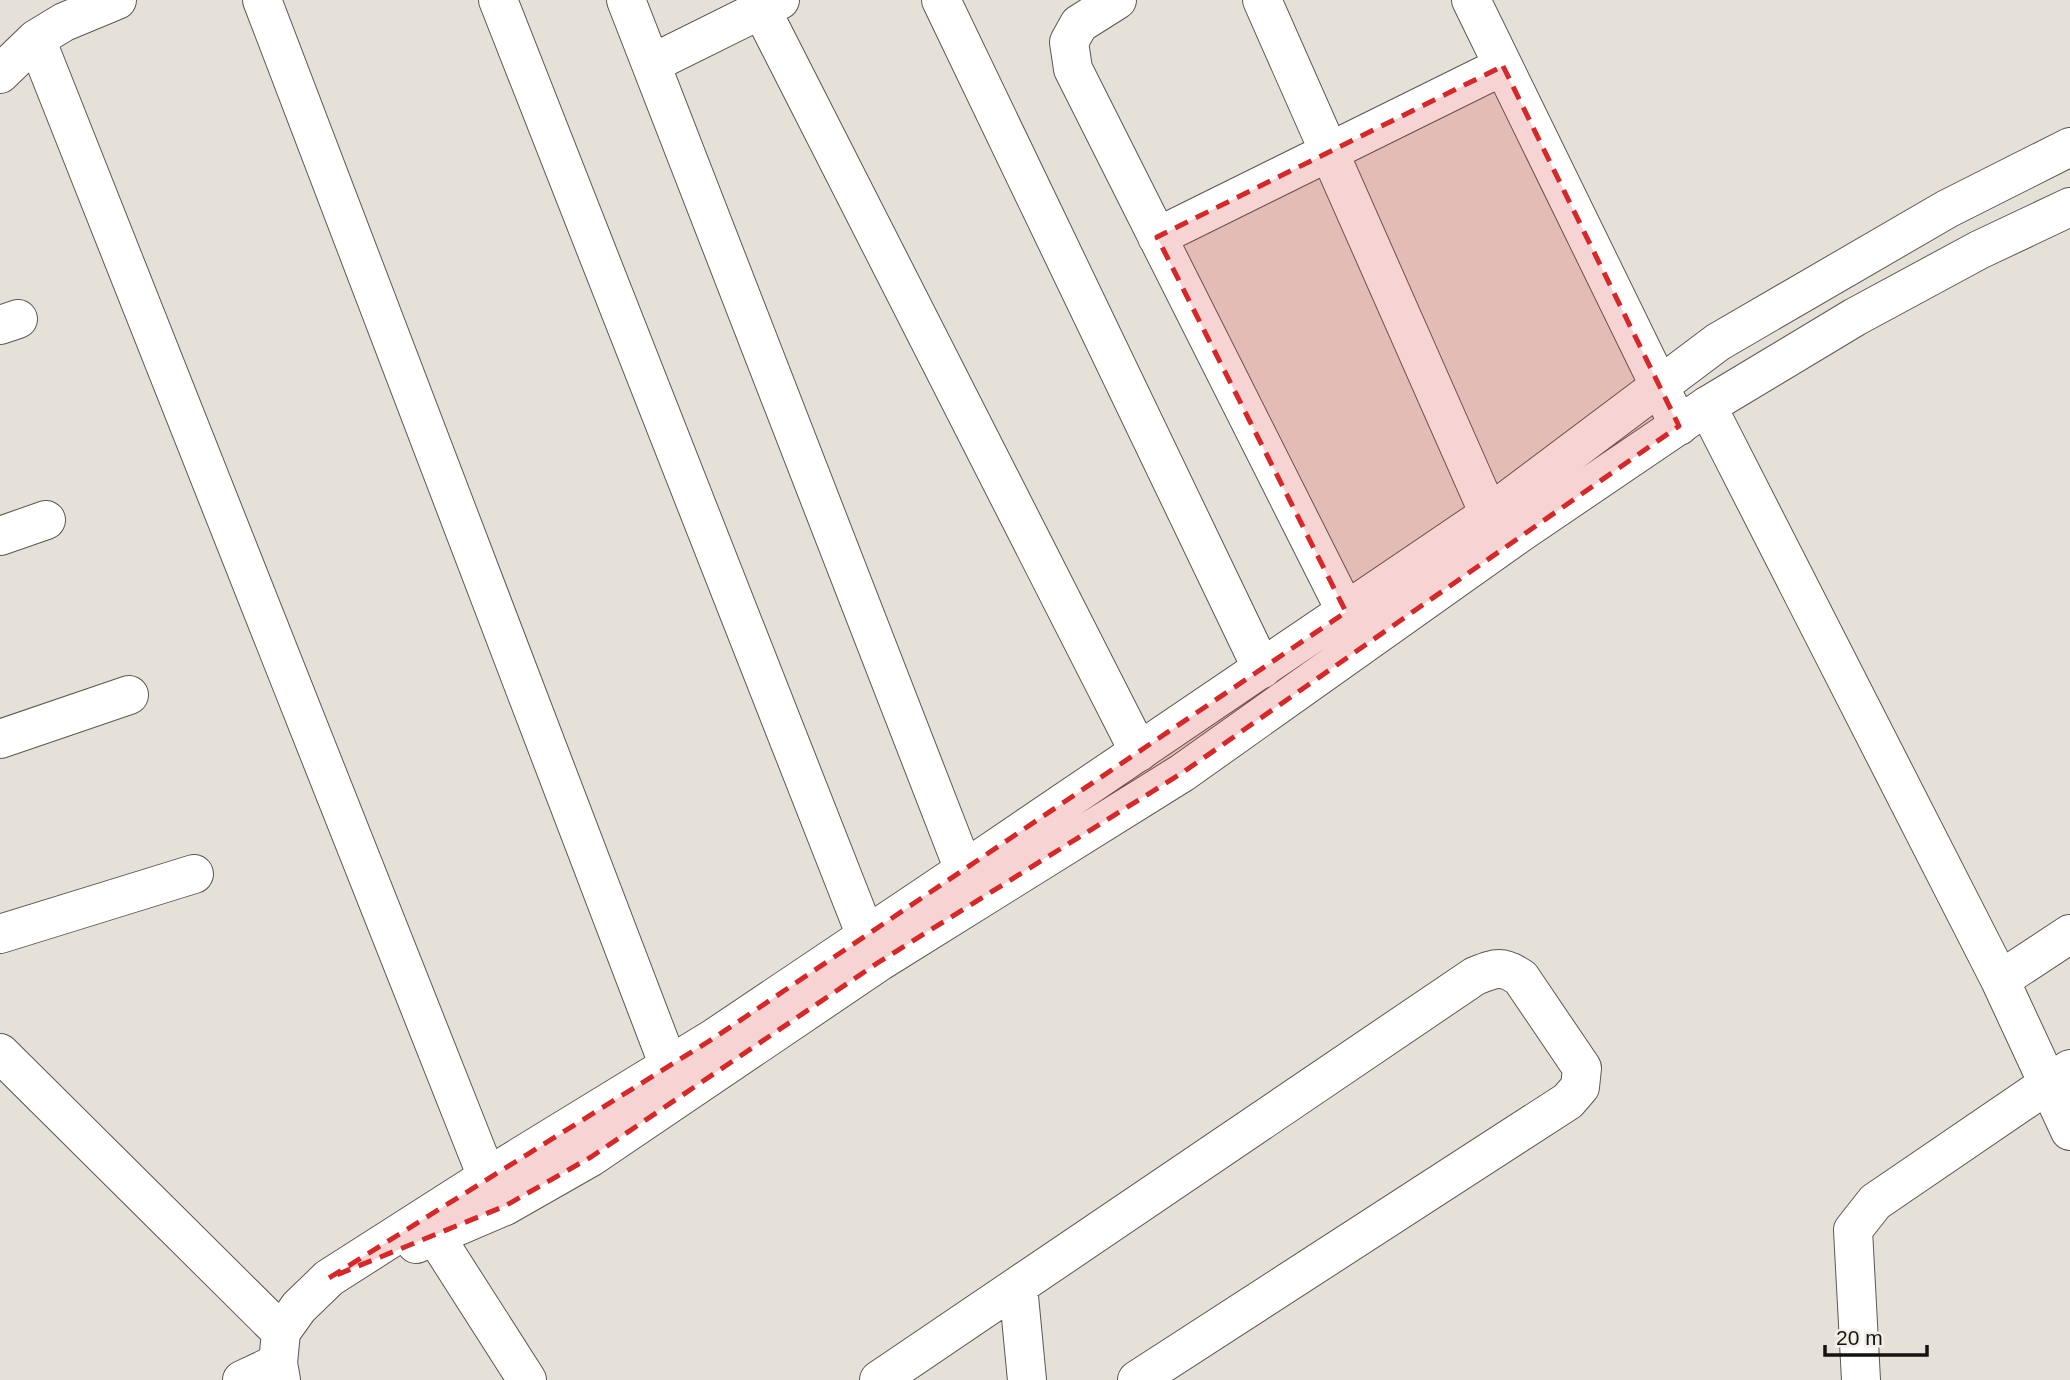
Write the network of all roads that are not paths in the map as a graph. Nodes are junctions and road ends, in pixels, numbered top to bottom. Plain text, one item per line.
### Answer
1 (117, 0) edge
2 (262, 0) edge
3 (498, 0) edge
4 (626, 0) edge
5 (941, 0) edge
6 (1116, 0) edge
7 (1262, 0) edge
8 (1471, 0) edge
9 (771, 5) edge
10 (36, 39) junction
11 (651, 64) junction
12 (1503, 66) junction
13 (0, 74) edge
14 (2070, 147) edge
15 (1330, 152) junction
16 (2070, 207) edge
17 (1157, 237) junction
18 (1659, 386) junction
19 (1693, 416) junction
20 (1489, 514) junction
21 (46, 520) dead end
22 (0, 536) edge
23 (1346, 612) junction
24 (1262, 669) junction
25 (130, 695) dead end
26 (0, 740) edge
27 (1139, 752) junction
28 (194, 874) dead end
29 (971, 885) junction
30 (0, 934) edge
31 (2070, 934) edge
32 (866, 936) junction
33 (2000, 980) junction
34 (0, 1052) edge
35 (2059, 1077) edge
36 (674, 1081) junction
37 (2070, 1130) edge
38 (487, 1177) junction
39 (435, 1236) junction
40 (329, 1278) junction
41 (1018, 1286) junction
42 (280, 1359) edge
43 (242, 1380) edge
44 (527, 1380) edge
45 (879, 1380) edge
46 (1027, 1380) edge
47 (1137, 1380) edge
48 (1861, 1380) edge

1 - 10 street
2 - 36 street
3 - 32 street
4 - 11 street
5 - 24 street
6 - 17 street
7 - 15 street
8 - 12 street
9 - 11 street
9 - 27 street
10 - 13 street
10 - 38 street
11 - 29 street
12 - 15 street
12 - 18 street
14 - 18 street
15 - 17 street
15 - 20 street
16 - 19 street
17 - 23 street
18 - 19 street
18 - 20 street
19 - 29 street
19 - 33 street
20 - 23 street
21 - 22 street
23 - 24 street
24 - 27 street
25 - 26 street
27 - 29 street
28 - 30 street
29 - 32 street
29 - 36 street
31 - 33 street
32 - 36 street
33 - 35 street
34 - 42 street
35 - 37 street
35 - 48 street
36 - 38 street
36 - 39 street
38 - 40 street
39 - 40 street
39 - 44 street
40 - 42 street
41 - 45 street
41 - 46 street
41 - 47 street
42 - 43 street

